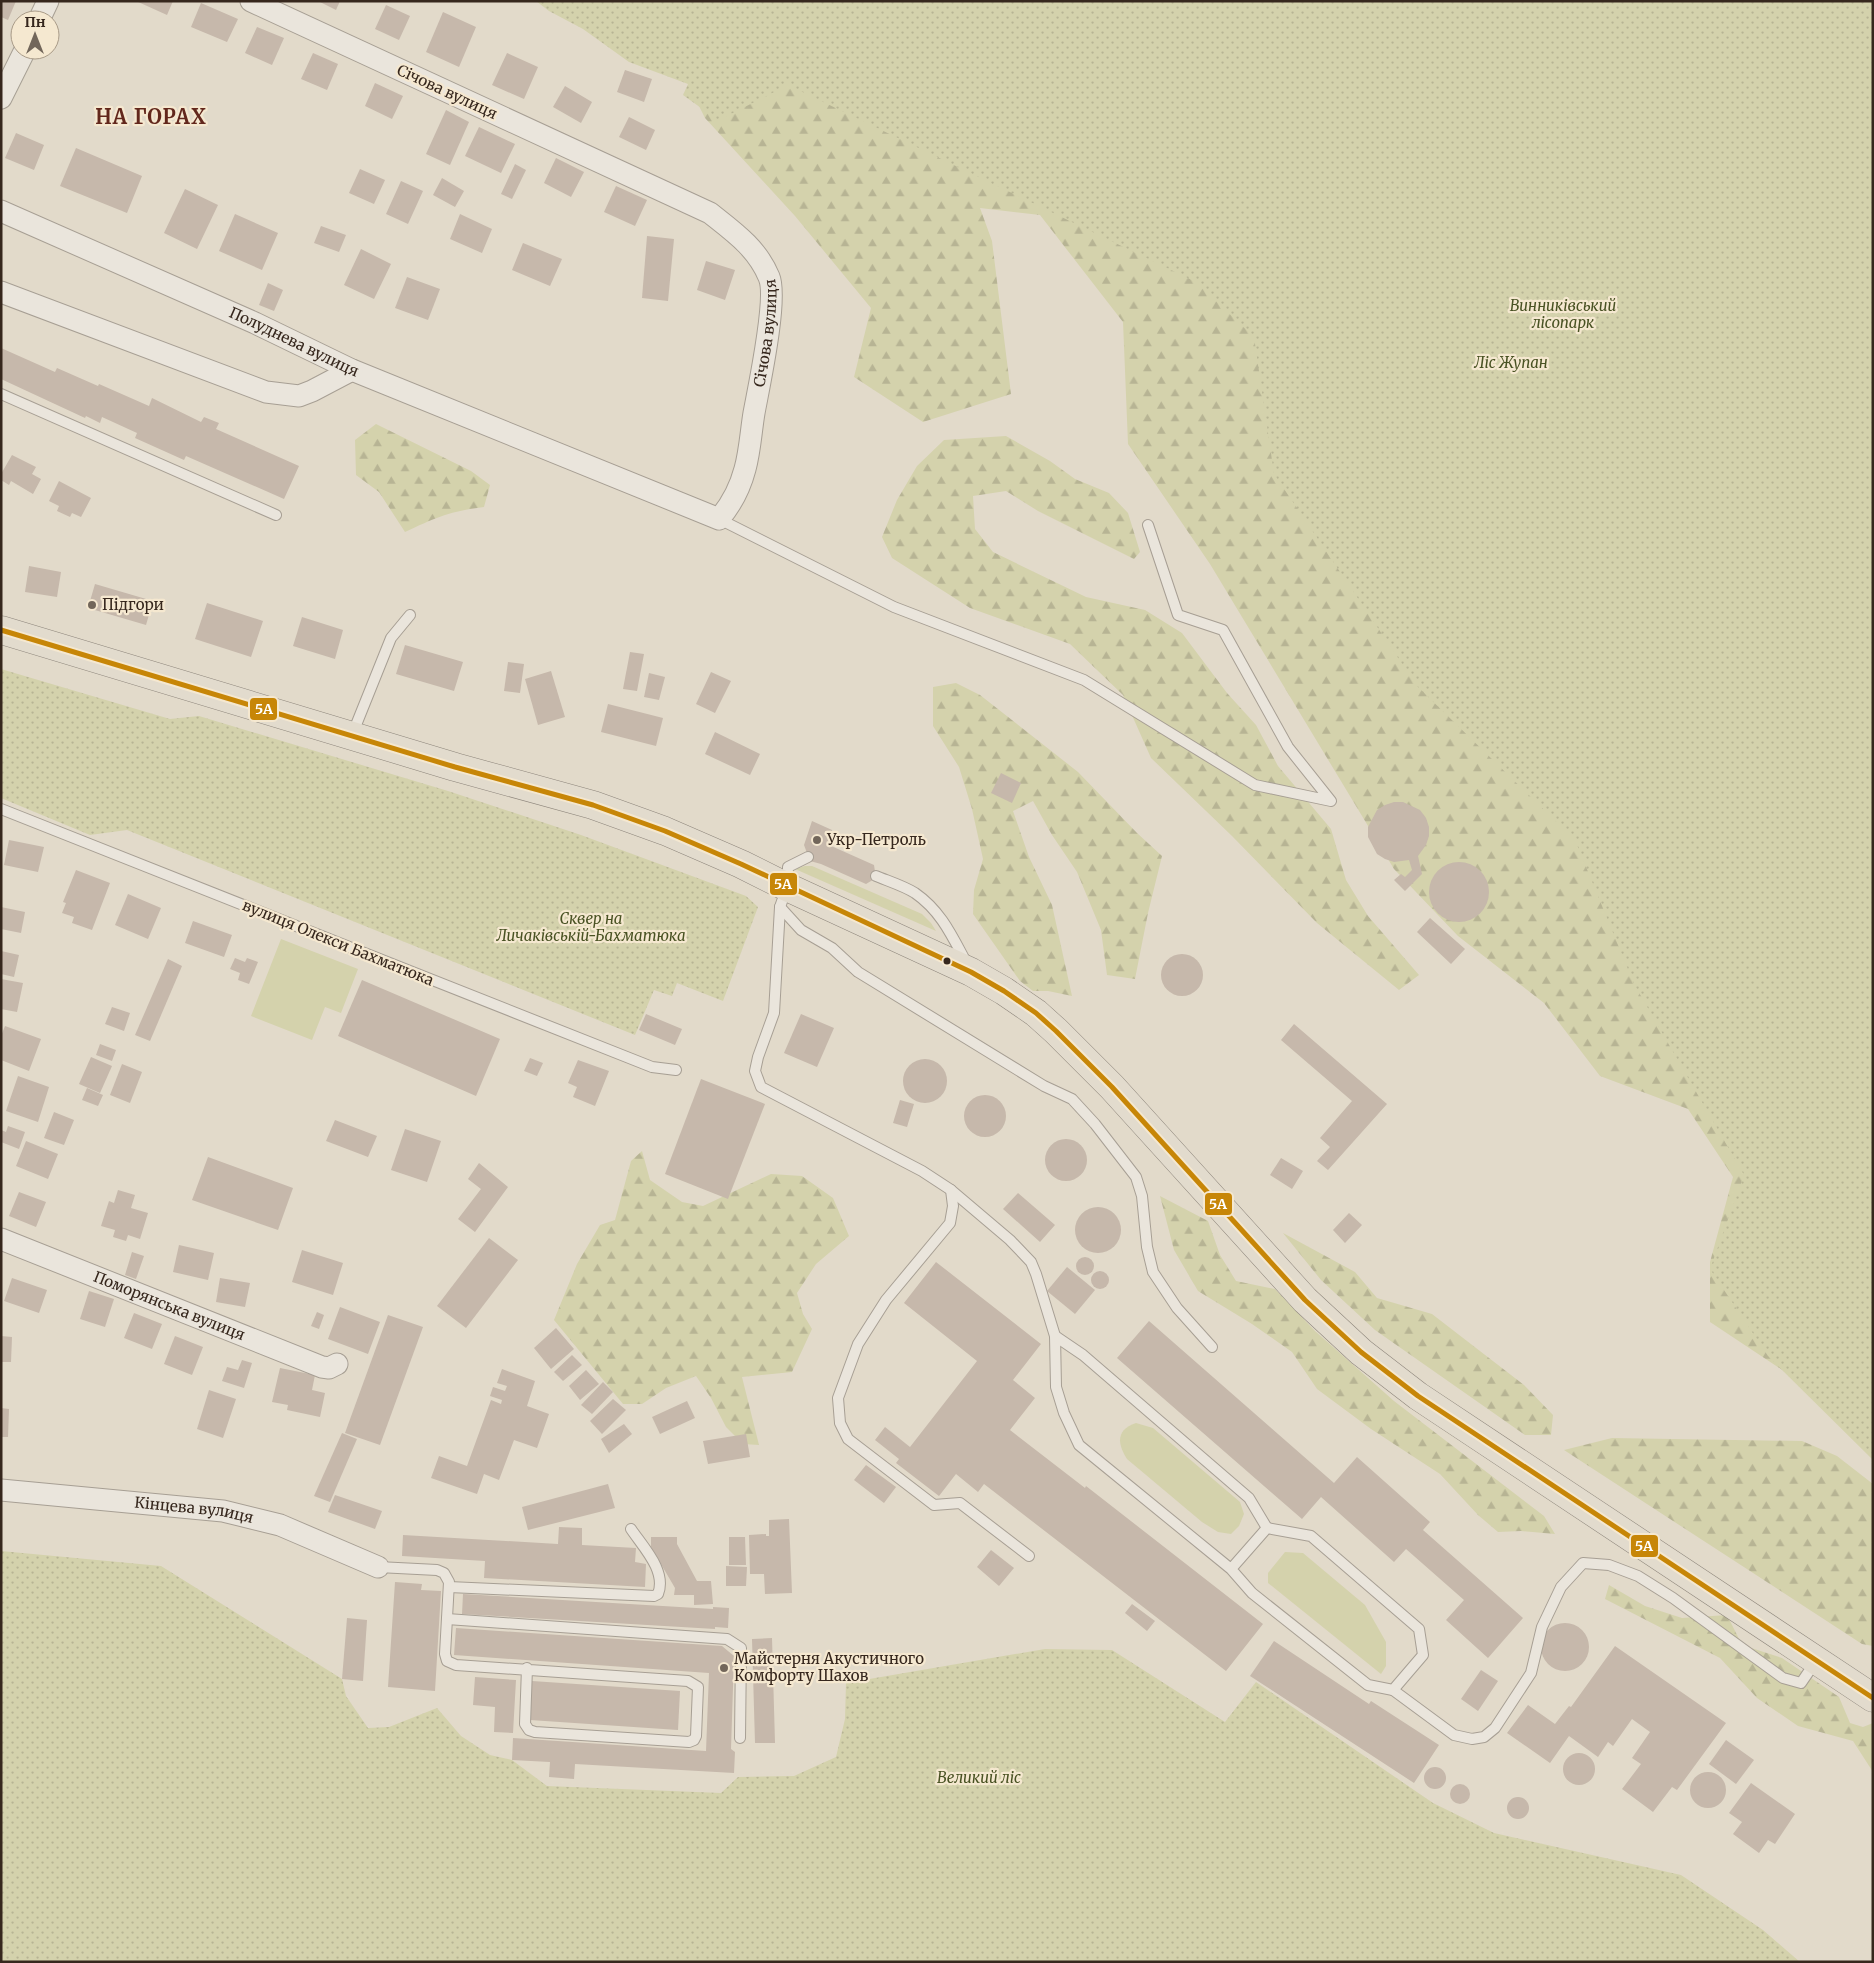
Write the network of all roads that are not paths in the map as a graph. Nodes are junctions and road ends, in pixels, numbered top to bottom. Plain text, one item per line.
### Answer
1 (251, 1) edge
2 (20, 60) edge
3 (1, 98) edge
4 (1, 210) edge
5 (1, 292) edge
6 (352, 370) junction
7 (1, 394) edge
8 (276, 515) dead end
9 (719, 519) junction
10 (1148, 525) dead end
11 (410, 615) dead end
12 (1, 630) edge
13 (352, 736) junction
14 (1, 809) edge
15 (808, 857) dead end
16 (876, 876) dead end
17 (784, 897) junction
18 (971, 972) junction
19 (676, 1070) dead end
20 (951, 1190) junction
21 (1, 1239) edge
22 (1055, 1336) junction
23 (1212, 1347) dead end
24 (338, 1364) dead end
25 (1, 1490) edge
26 (1267, 1528) junction
27 (631, 1529) dead end
28 (1029, 1556) dead end
29 (378, 1567) joint
30 (1231, 1569) junction
31 (448, 1587) junction
32 (447, 1619) junction
33 (1816, 1660) junction
34 (528, 1668) junction
35 (1393, 1690) junction
36 (1873, 1698) edge
37 (740, 1738) dead end

1 - 9 street, Січова вулиця
2 - 3 street
4 - 6 street, Полуднева вулиця
5 - 6 street, Полуднева вулиця
6 - 9 street
7 - 8 lane
9 - 10 lane
11 - 13 lane
12 - 13 main road
13 - 17 main road
14 - 19 lane, вулиця Олекси Бахматюка
15 - 17 lane
16 - 18 lane
17 - 18 main road
17 - 20 lane
17 - 23 lane
18 - 33 main road
20 - 22 lane
20 - 28 lane
21 - 24 street, Поморянська вулиця
22 - 26 lane
22 - 30 lane
25 - 29 street, Кінцева вулиця
26 - 30 lane
26 - 35 lane
27 - 31 lane
29 - 31 lane
30 - 35 lane
31 - 32 lane
32 - 34 lane
32 - 37 lane
33 - 35 lane
33 - 36 main road
34 - 34 lane

